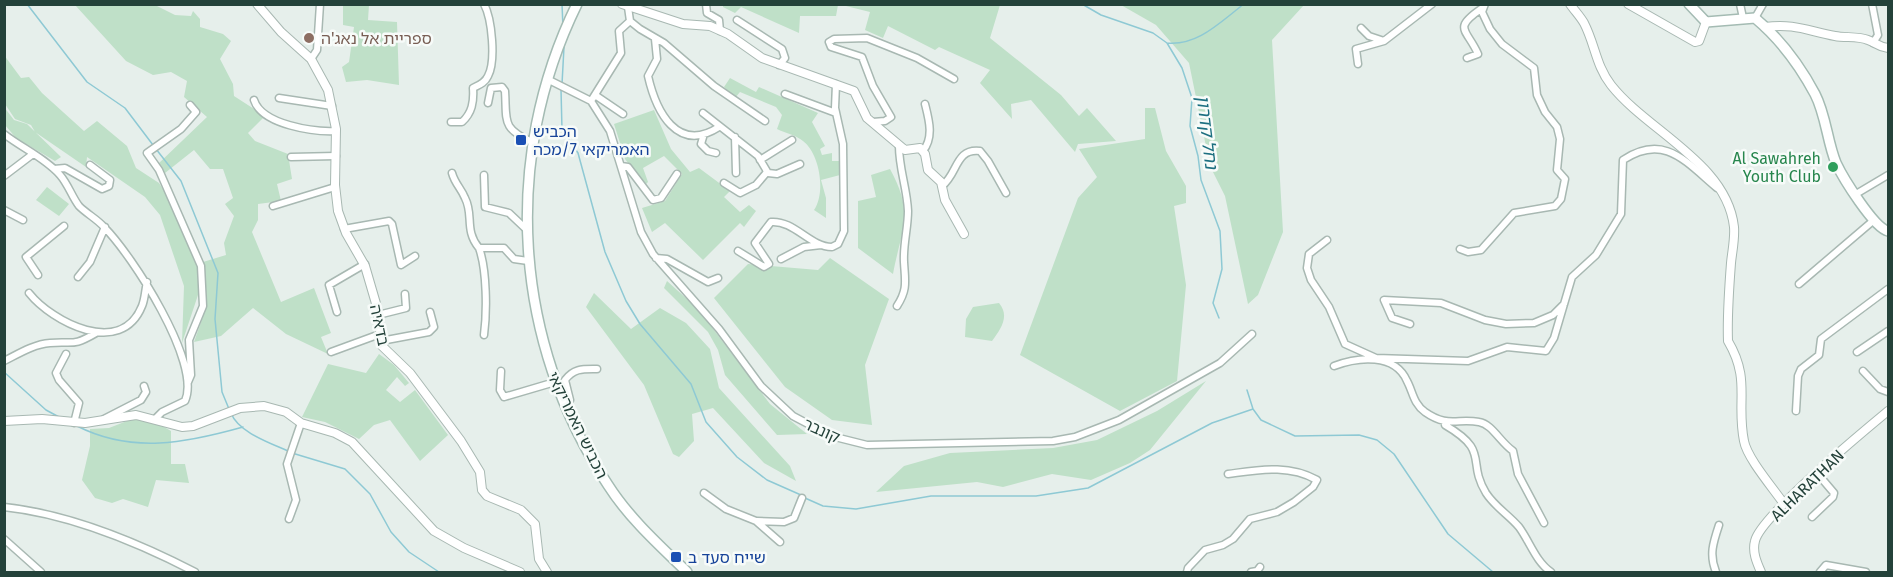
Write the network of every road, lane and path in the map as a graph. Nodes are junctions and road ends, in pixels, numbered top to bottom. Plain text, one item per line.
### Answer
1 (257, 4) edge
2 (320, 4) edge
3 (484, 4) edge
4 (577, 4) edge
5 (706, 4) edge
6 (1432, 4) edge
7 (1570, 4) edge
8 (1628, 4) edge
9 (1689, 4) edge
10 (1740, 4) edge
11 (1763, 4) edge
12 (1872, 4) edge
13 (625, 6) edge
14 (1483, 7) edge
15 (1743, 18) junction
16 (1755, 18) junction
17 (737, 20) dead end
18 (630, 21) junction
19 (1706, 22) junction
20 (1765, 27) junction
21 (1361, 28) dead end
22 (720, 31) junction
23 (655, 39) junction
24 (1384, 40) junction
25 (1873, 43) junction
26 (1888, 48) edge
27 (1467, 58) dead end
28 (311, 59) junction
29 (1358, 64) dead end
30 (780, 65) junction
31 (547, 79) junction
32 (954, 79) dead end
33 (836, 84) junction
34 (595, 94) junction
35 (784, 94) dead end
36 (279, 98) dead end
37 (254, 100) dead end
38 (591, 101) junction
39 (488, 103) dead end
40 (925, 104) dead end
41 (190, 105) dead end
42 (332, 106) junction
43 (703, 112) dead end
44 (836, 113) junction
45 (623, 114) dead end
46 (765, 121) dead end
47 (451, 122) dead end
48 (873, 122) junction
49 (719, 127) junction
50 (336, 131) junction
51 (4, 134) edge
52 (704, 134) junction
53 (735, 137) junction
54 (792, 140) dead end
55 (532, 142) junction
56 (899, 146) junction
57 (923, 151) junction
58 (716, 153) dead end
59 (33, 154) junction
60 (336, 156) junction
61 (291, 157) dead end
62 (760, 160) junction
63 (90, 165) dead end
64 (800, 165) dead end
65 (621, 166) junction
66 (54, 169) junction
67 (767, 172) junction
68 (452, 173) dead end
69 (736, 173) dead end
70 (677, 174) dead end
71 (484, 175) dead end
72 (1888, 175) edge
73 (4, 176) edge
74 (724, 183) dead end
75 (942, 186) junction
76 (335, 187) junction
77 (1722, 192) junction
78 (1006, 193) dead end
79 (1856, 194) junction
80 (273, 206) dead end
81 (4, 210) edge
82 (23, 220) dead end
83 (1874, 220) junction
84 (64, 226) dead end
85 (105, 227) junction
86 (344, 229) junction
87 (527, 230) junction
88 (1887, 233) edge
89 (964, 234) dead end
90 (1327, 240) dead end
91 (822, 245) junction
92 (479, 248) junction
93 (1460, 249) dead end
94 (738, 251) dead end
95 (415, 256) dead end
96 (656, 258) junction
97 (781, 259) dead end
98 (528, 261) junction
99 (364, 264) junction
100 (38, 275) dead end
101 (78, 277) dead end
102 (718, 278) dead end
103 (147, 282) junction
104 (1798, 284) dead end
105 (1888, 289) edge
106 (29, 293) dead end
107 (405, 294) dead end
108 (1564, 304) junction
109 (897, 306) dead end
110 (337, 312) dead end
111 (430, 312) dead end
112 (378, 315) junction
113 (1410, 324) dead end
114 (1888, 331) edge
115 (97, 333) junction
116 (1252, 334) dead end
117 (484, 335) dead end
118 (381, 338) junction
119 (331, 352) dead end
120 (1857, 352) dead end
121 (66, 354) dead end
122 (1377, 358) junction
123 (4, 361) edge
124 (1334, 366) dead end
125 (597, 369) dead end
126 (501, 371) dead end
127 (1863, 371) dead end
128 (188, 382) junction
129 (555, 382) junction
130 (144, 386) dead end
131 (1888, 392) edge
132 (564, 405) junction
133 (1796, 411) dead end
134 (1888, 411) edge
135 (156, 418) junction
136 (101, 420) junction
137 (4, 421) edge
138 (1445, 422) junction
139 (74, 423) junction
140 (302, 423) junction
141 (1817, 473) junction
142 (1228, 474) dead end
143 (704, 493) dead end
144 (802, 498) dead end
145 (1784, 504) junction
146 (4, 507) edge
147 (1812, 517) dead end
148 (289, 519) dead end
149 (756, 520) junction
150 (1544, 523) dead end
151 (1719, 525) dead end
152 (4, 539) edge
153 (780, 542) dead end
154 (1260, 567) dead end
155 (41, 573) edge
156 (195, 573) edge
157 (520, 573) edge
158 (547, 573) edge
159 (687, 573) edge
160 (1187, 573) edge
161 (1251, 573) edge
162 (1551, 573) edge
163 (1716, 573) edge
164 (1761, 573) edge
165 (1821, 573) edge
166 (1866, 573) edge

1 - 28 street, בדאיה
2 - 28 street
3 - 47 street
4 - 31 main road, הכביש האמריקאי
5 - 22 street
6 - 24 street
7 - 77 street
8 - 19 street
9 - 19 main road
10 - 15 street
11 - 16 street
12 - 25 street
13 - 18 street
13 - 22 street
14 - 27 street
14 - 93 street
15 - 16 main road
15 - 19 main road
16 - 20 main road
17 - 30 street
18 - 23 street
18 - 34 street
20 - 25 street
20 - 79 main road
21 - 24 street
22 - 30 street
23 - 46 street
23 - 52 street
24 - 29 street
25 - 26 street
28 - 42 street, בדאיה
30 - 33 street
31 - 38 street
31 - 55 main road, הכביש האמריקאי
32 - 48 street
33 - 44 street
33 - 48 street
34 - 38 street
34 - 45 street
35 - 44 street
36 - 42 street
37 - 50 street
38 - 65 street, קונבר
39 - 55 street
40 - 57 street
41 - 128 street
42 - 50 street, בדאיה
43 - 49 street
44 - 91 street
48 - 56 street
49 - 52 street
49 - 53 street
50 - 60 street, בדאיה
51 - 59 street
52 - 58 street
53 - 62 street
53 - 69 street
54 - 62 street
55 - 87 main road, הכביש האמריקאי
56 - 57 street
56 - 109 street
57 - 75 street
59 - 66 street
59 - 73 street
60 - 61 street
60 - 76 street, בדאיה
62 - 67 street
63 - 66 street
64 - 67 street
65 - 70 street
65 - 96 street, קונבר
66 - 85 street
67 - 74 street
68 - 92 street
71 - 87 street
72 - 79 street
75 - 78 street
75 - 89 street
76 - 80 street
76 - 86 street, בדאיה
77 - 108 street
77 - 145 street
79 - 83 main road
81 - 82 street
83 - 88 main road
83 - 104 street
84 - 100 street
85 - 101 street
85 - 103 street
86 - 95 street
86 - 99 street, בדאיה
87 - 98 main road, הכביש האמריקאי
90 - 122 street
91 - 94 street
91 - 97 street
92 - 98 street
92 - 117 street
96 - 102 street
96 - 116 street, קונבר
98 - 129 main road, הכביש האמריקאי
99 - 110 street
99 - 112 street, בדאיה
103 - 115 street
103 - 128 street
105 - 133 street
106 - 115 street
107 - 112 street
108 - 113 street
108 - 122 street
111 - 118 street
112 - 118 street, בדאיה
114 - 120 street
115 - 123 street
118 - 119 street
118 - 158 street, בדאיה
121 - 139 street
122 - 124 street
122 - 138 street
125 - 132 street
126 - 129 street
127 - 131 street
128 - 135 street
129 - 132 main road, הכביש האמריקאי
130 - 136 street
132 - 159 main road, הכביש האמריקאי
134 - 141 street, ALHARATHAN
135 - 136 street
135 - 140 street
136 - 139 street
137 - 139 street
138 - 150 street
138 - 162 street
140 - 148 street
140 - 157 street
141 - 145 street, ALHARATHAN
141 - 147 street
142 - 160 street
143 - 149 street
144 - 149 street
145 - 164 street, ALHARATHAN
146 - 156 street
149 - 153 street
151 - 163 street
152 - 155 street
154 - 161 street
165 - 166 street

